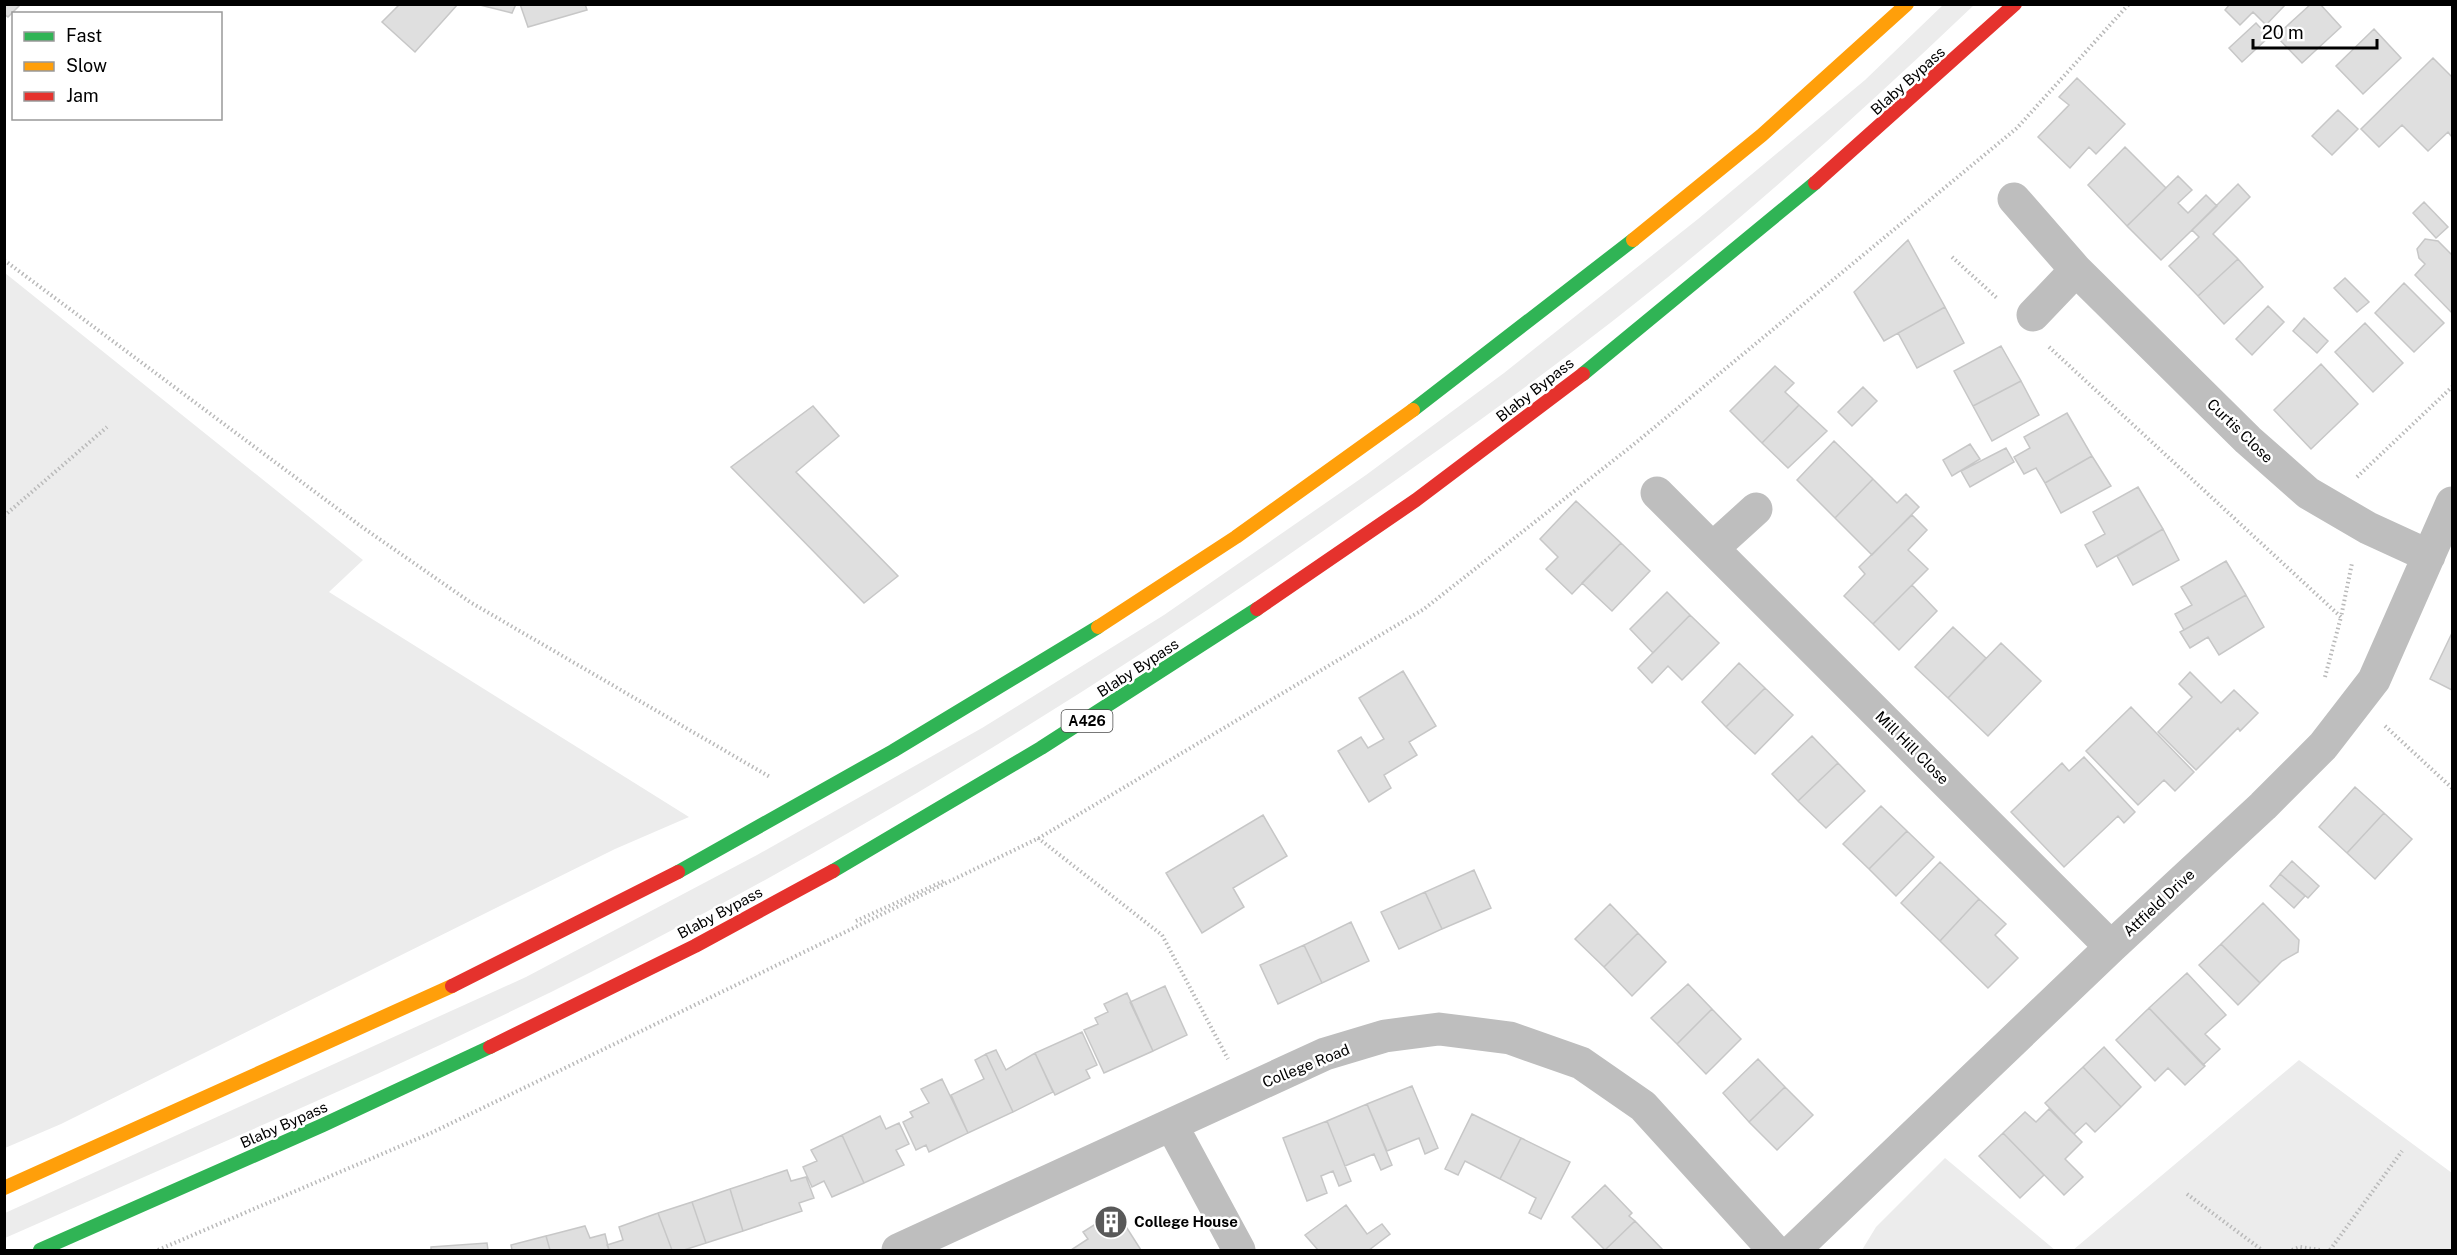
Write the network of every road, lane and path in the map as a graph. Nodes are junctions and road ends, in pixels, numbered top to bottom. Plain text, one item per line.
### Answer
1 (1907, 4) edge
2 (2015, 4) edge
3 (2014, 199) dead end
4 (1952, 257) dead end
5 (4, 260) edge
6 (2076, 270) junction
7 (2001, 302) dead end
8 (2038, 328) joint
9 (2452, 387) edge
10 (107, 427) dead end
11 (1657, 493) dead end
12 (2452, 503) edge
13 (1756, 509) dead end
14 (4, 516) edge
15 (2361, 524) junction
16 (1713, 548) junction
17 (2429, 556) junction
18 (2358, 701) junction
19 (774, 779) dead end
20 (2452, 788) edge
21 (856, 921) dead end
22 (2110, 947) junction
23 (1245, 1091) junction
24 (1172, 1126) junction
25 (2402, 1151) dead end
26 (4, 1188) edge
27 (2187, 1194) dead end
28 (39, 1251) edge
29 (898, 1251) edge
30 (1239, 1251) edge
31 (1774, 1251) edge
32 (1794, 1251) edge
33 (2262, 1251) edge
34 (2292, 1251) edge
35 (2320, 1251) edge
36 (2330, 1251) edge

1 - 26 main road
2 - 28 main road, Blaby Bypass / A426
3 - 6 street, Curtis Close
4 - 7 path
5 - 19 path
6 - 8 street
6 - 15 street, Curtis Close
8 - 15 path
9 - 15 path
10 - 14 path
11 - 16 street, Mill Hill Close
12 - 17 street, Attfield Drive
13 - 16 street
15 - 17 street, Curtis Close
16 - 22 street, Mill Hill Close
17 - 18 street, Attfield Drive
18 - 20 path
18 - 22 street, Attfield Drive
21 - 23 path
22 - 32 street, Attfield Drive
23 - 24 street, College Road
23 - 31 street, College Road
24 - 29 street, College Road
24 - 30 street
25 - 36 path
27 - 33 path
34 - 35 path

